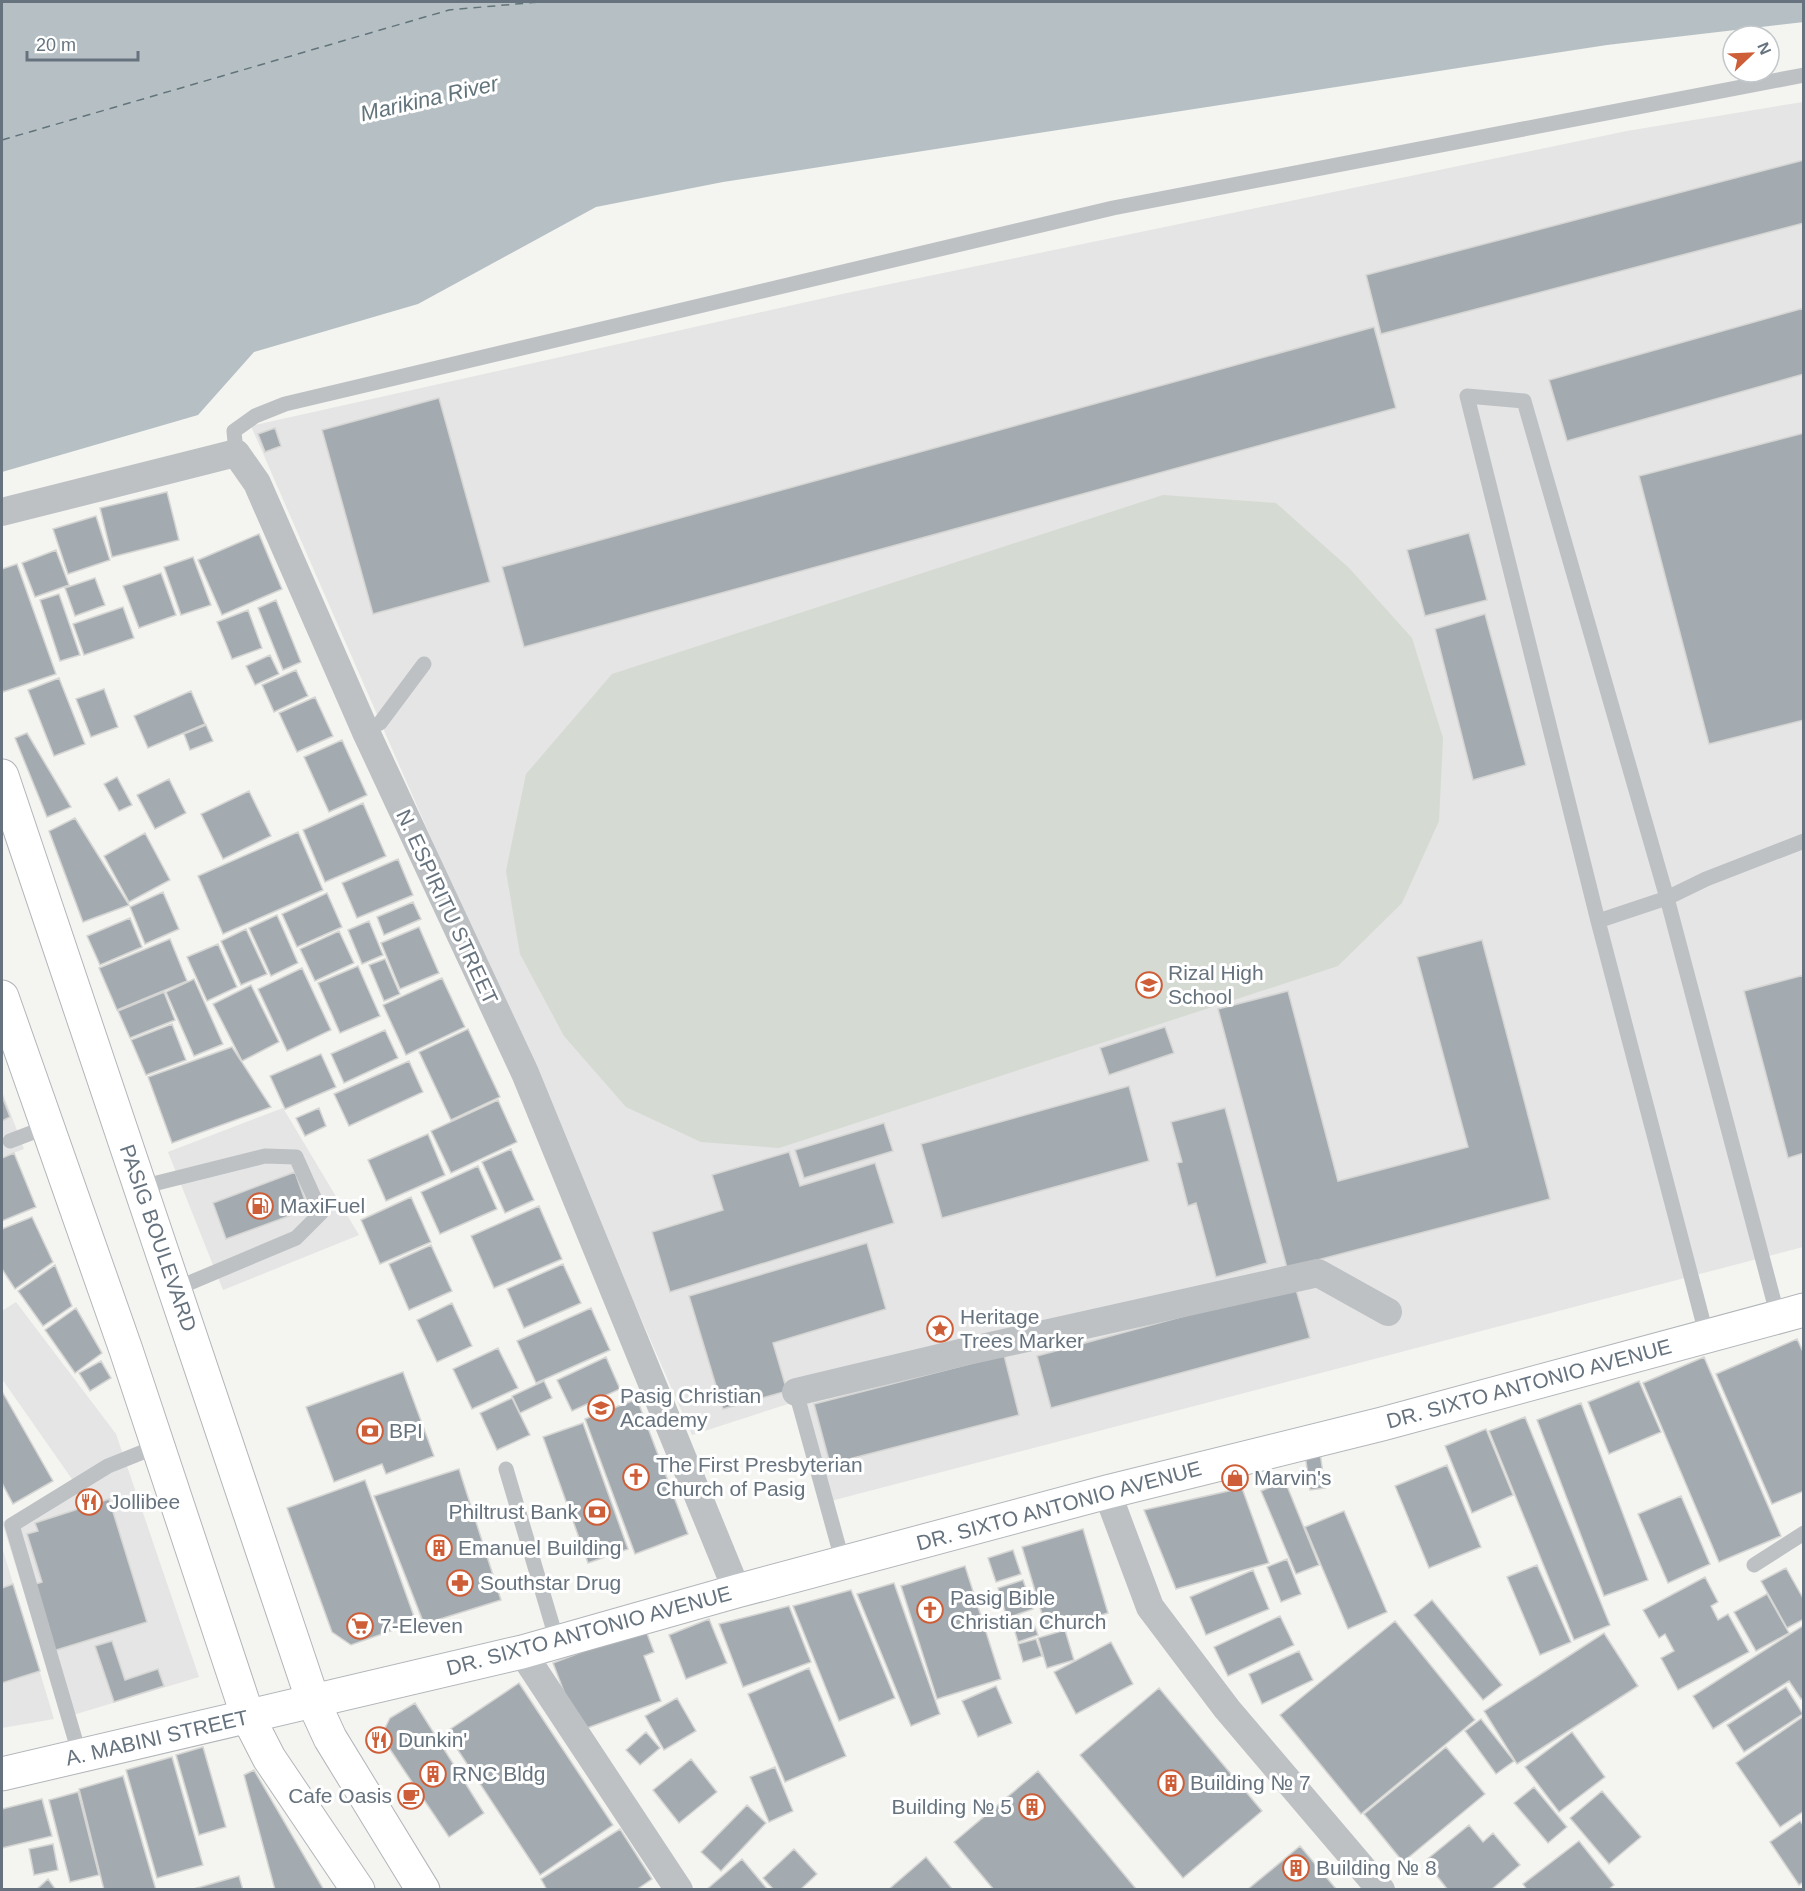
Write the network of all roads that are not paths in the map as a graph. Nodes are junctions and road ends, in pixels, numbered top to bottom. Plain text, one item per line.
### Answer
1 (1803, 75) edge
2 (236, 453) junction
3 (2, 512) edge
4 (424, 664) dead end
5 (365, 730) junction
6 (2, 776) edge
7 (1803, 841) edge
8 (1667, 898) junction
9 (1598, 921) junction
10 (2, 997) edge
11 (2, 1047) edge
12 (28, 1072) junction
13 (47, 1127) junction
14 (10, 1141) dead end
15 (141, 1187) junction
16 (175, 1289) junction
17 (1388, 1312) dead end
18 (1791, 1314) edge
19 (1707, 1337) junction
20 (796, 1392) joint
21 (158, 1446) junction
22 (506, 1469) dead end
23 (1107, 1492) junction
24 (1803, 1533) edge
25 (843, 1563) junction
26 (1754, 1565) dead end
27 (737, 1591) junction
28 (557, 1641) junction
29 (522, 1652) junction
30 (313, 1701) junction
31 (248, 1717) junction
32 (80, 1756) junction
33 (2, 1774) edge
34 (358, 1890) edge
35 (423, 1890) edge
36 (678, 1890) edge
37 (1381, 1890) edge

1 - 2 lane
2 - 3 street
2 - 5 street, N. ESPIRITU STREET
4 - 5 lane
5 - 27 street, N. ESPIRITU STREET
6 - 15 main road, PASIG BOULEVARD
7 - 8 lane
8 - 9 lane
8 - 9 lane
8 - 18 lane
9 - 19 lane
10 - 12 main road
11 - 12 lane
12 - 13 main road
13 - 14 lane
13 - 21 main road
15 - 16 main road, PASIG BOULEVARD
15 - 16 lane
16 - 30 main road, PASIG BOULEVARD
17 - 20 street
18 - 19 main road, DR. SIXTO ANTONIO AVENUE
19 - 23 main road, DR. SIXTO ANTONIO AVENUE
20 - 25 lane
21 - 31 main road
21 - 32 lane
22 - 28 lane
23 - 25 main road, DR. SIXTO ANTONIO AVENUE
23 - 37 street
24 - 26 lane
25 - 27 main road, DR. SIXTO ANTONIO AVENUE
27 - 28 main road, DR. SIXTO ANTONIO AVENUE
28 - 29 main road, DR. SIXTO ANTONIO AVENUE
29 - 30 main road, DR. SIXTO ANTONIO AVENUE
29 - 36 street
30 - 31 main road, A. MABINI STREET
30 - 35 main road, PASIG BOULEVARD
31 - 32 main road, A. MABINI STREET
31 - 34 main road
32 - 33 main road, A. MABINI STREET

